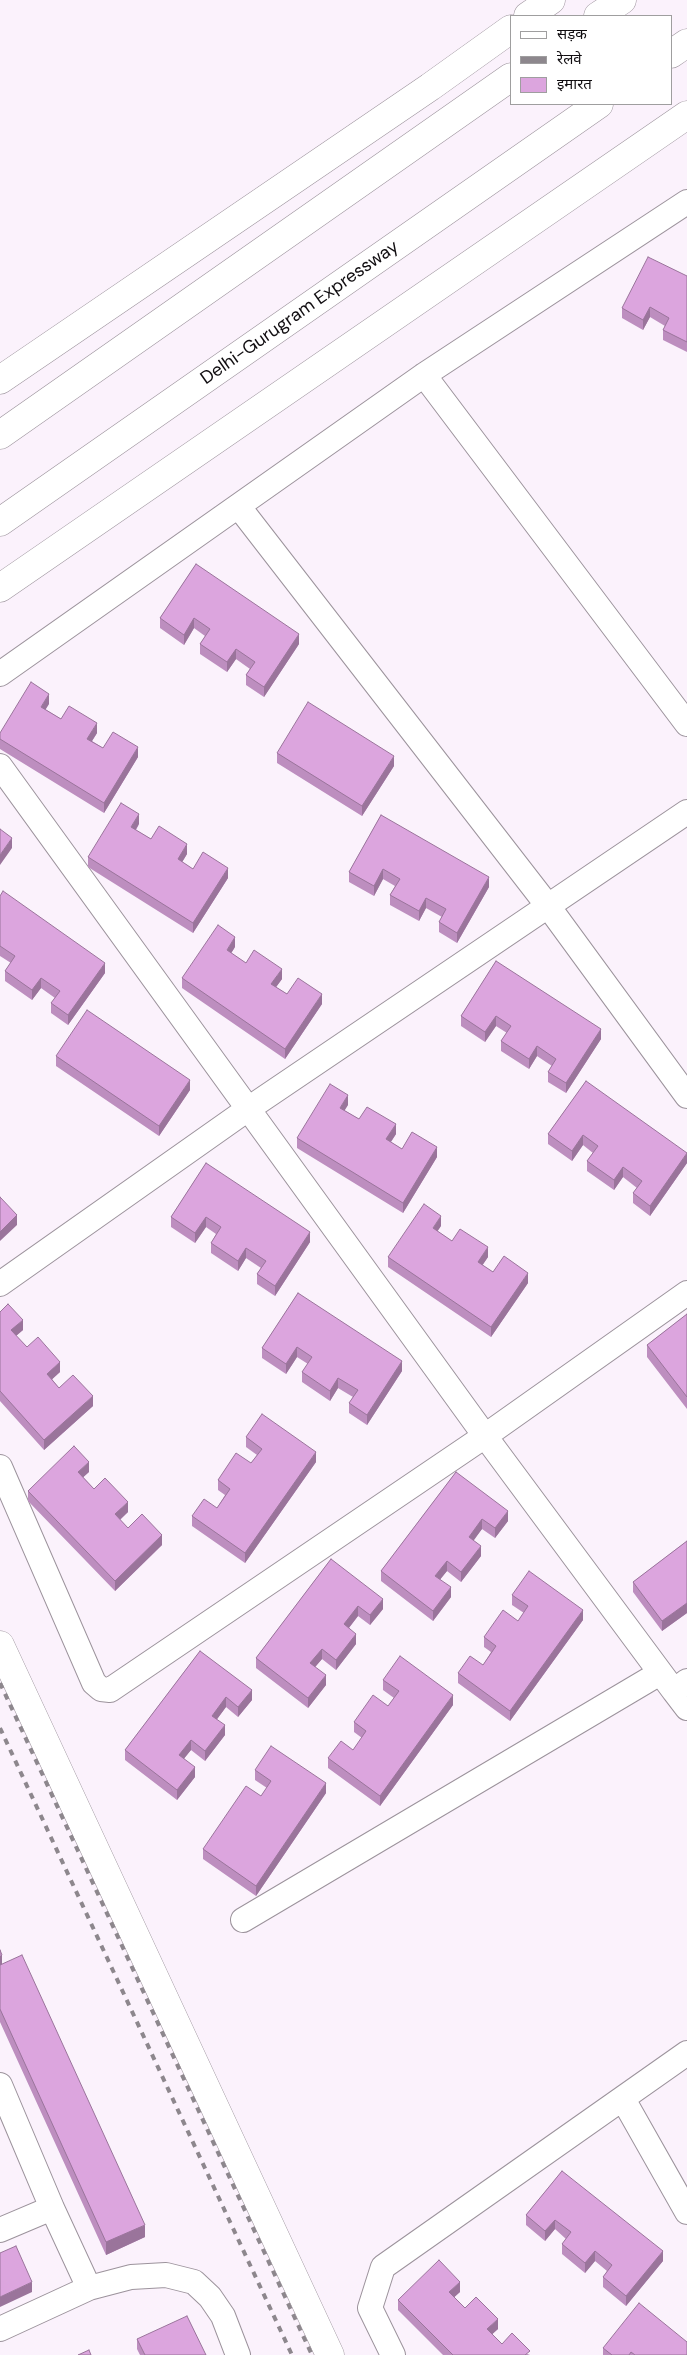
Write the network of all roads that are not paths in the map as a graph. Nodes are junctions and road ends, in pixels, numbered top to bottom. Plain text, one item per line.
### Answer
1 (551, 0) edge
2 (622, 0) edge
3 (529, 15) edge
4 (600, 15) edge
5 (510, 30) edge
6 (687, 43) edge
7 (672, 53) edge
8 (510, 78) edge
9 (598, 105) edge
10 (687, 115) edge
11 (687, 202) edge
12 (424, 375) junction
13 (0, 380) edge
14 (0, 435) edge
15 (239, 507) junction
16 (0, 522) edge
17 (0, 588) edge
18 (0, 674) edge
19 (687, 724) edge
20 (0, 766) edge
21 (687, 812) edge
22 (548, 906) junction
23 (687, 1096) edge
24 (248, 1109) junction
25 (0, 1284) edge
26 (687, 1293) edge
27 (485, 1436) junction
28 (0, 1467) edge
29 (0, 1645) edge
30 (677, 1688) edge
31 (243, 1920) dead end
32 (687, 2053) edge
33 (0, 2085) edge
34 (623, 2099) junction
35 (52, 2208) junction
36 (687, 2212) edge
37 (0, 2230) edge
38 (90, 2288) junction
39 (0, 2329) edge
40 (238, 2355) edge
41 (330, 2355) edge
42 (393, 2355) edge

1 - 3 main road
2 - 4 main road
5 - 13 main road
6 - 7 main road
8 - 14 main road
9 - 16 main road, Delhi-Gurugram Expressway
10 - 17 main road
11 - 12 street
12 - 15 street
12 - 19 street
15 - 18 street
15 - 22 street
20 - 24 street
21 - 22 street
22 - 23 street
22 - 24 street
24 - 25 street
24 - 27 street
26 - 27 street
27 - 28 street
27 - 30 street
29 - 41 main road
30 - 31 street
32 - 34 street
33 - 35 street
34 - 36 street
34 - 42 street
35 - 37 street
35 - 38 street
38 - 39 street
38 - 40 street

